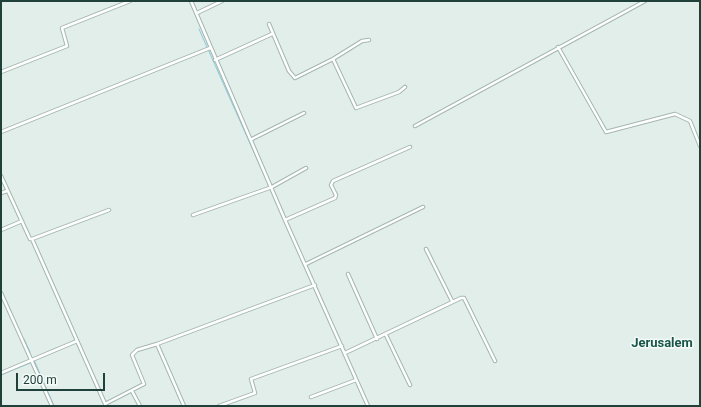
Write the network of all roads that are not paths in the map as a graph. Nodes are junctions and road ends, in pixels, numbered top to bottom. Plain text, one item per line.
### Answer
1 (130, 1) edge
2 (191, 1) edge
3 (222, 1) edge
4 (645, 1) edge
5 (197, 13) junction
6 (269, 24) dead end
7 (272, 34) junction
8 (370, 40) dead end
9 (558, 47) junction
10 (210, 48) junction
11 (333, 59) junction
12 (215, 60) junction
13 (1, 72) edge
14 (406, 88) dead end
15 (304, 114) dead end
16 (415, 126) dead end
17 (1, 132) edge
18 (252, 139) junction
19 (700, 146) edge
20 (410, 147) dead end
21 (306, 168) dead end
22 (1, 176) edge
23 (272, 187) junction
24 (7, 191) junction
25 (1, 193) edge
26 (423, 207) dead end
27 (108, 210) dead end
28 (193, 216) dead end
29 (285, 220) junction
30 (22, 221) junction
31 (1, 230) edge
32 (32, 239) junction
33 (426, 249) dead end
34 (306, 264) junction
35 (348, 274) dead end
36 (315, 285) junction
37 (1, 293) edge
38 (452, 301) junction
39 (386, 334) junction
40 (377, 339) junction
41 (77, 341) junction
42 (157, 344) junction
43 (342, 346) junction
44 (345, 353) junction
45 (32, 360) junction
46 (495, 361) dead end
47 (1, 373) edge
48 (356, 380) junction
49 (410, 385) dead end
50 (132, 391) junction
51 (310, 397) dead end
52 (105, 405) edge
53 (52, 406) edge
54 (140, 406) edge
55 (184, 406) edge
56 (219, 406) edge
57 (368, 406) edge

1 - 13 street
2 - 5 street
3 - 5 street
4 - 9 street
5 - 10 street
6 - 7 street
7 - 11 street
7 - 12 street
8 - 11 street
9 - 16 street
9 - 19 street
10 - 12 street
10 - 17 street
11 - 14 street
12 - 18 street
15 - 18 street
18 - 23 street
20 - 29 street
21 - 23 street
22 - 24 street
23 - 28 street
23 - 29 street
24 - 25 street
24 - 30 street
26 - 34 street
27 - 32 street
29 - 34 street
30 - 31 street
30 - 32 street
32 - 41 street
33 - 38 street
34 - 36 street
35 - 40 street
36 - 42 street
36 - 43 street
37 - 45 street
38 - 39 street
38 - 46 street
39 - 40 street
39 - 49 street
40 - 44 street
41 - 45 street
41 - 52 street
42 - 50 street
42 - 55 street
43 - 44 street
43 - 56 street
44 - 48 street
45 - 47 street
45 - 53 street
48 - 51 street
48 - 57 street
50 - 52 street
50 - 54 street

